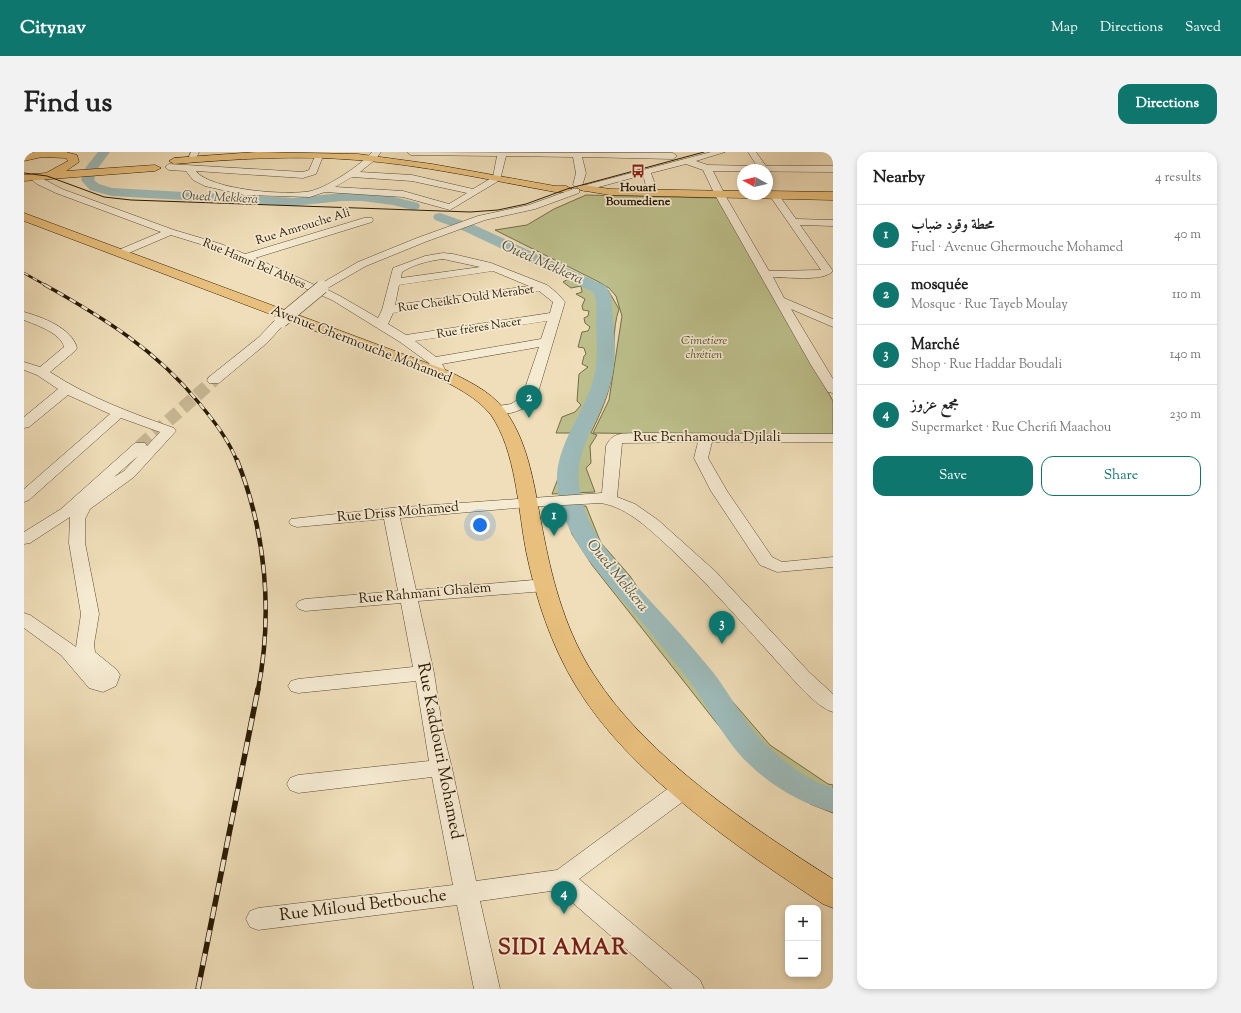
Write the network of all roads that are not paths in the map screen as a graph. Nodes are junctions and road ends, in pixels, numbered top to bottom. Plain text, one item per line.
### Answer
1 (412, 152) edge
2 (428, 152) edge
3 (721, 152) edge
4 (752, 152) edge
5 (502, 153) edge
6 (576, 153) edge
7 (276, 154) edge
8 (679, 155) edge
9 (319, 156) junction
10 (374, 156) edge
11 (24, 158) edge
12 (205, 158) junction
13 (165, 160) edge
14 (192, 160) edge
15 (760, 164) edge
16 (424, 166) junction
17 (707, 168) junction
18 (833, 169) edge
19 (63, 172) junction
20 (646, 172) junction
21 (348, 174) junction
22 (737, 174) edge
23 (297, 175) junction
24 (407, 176) junction
25 (29, 177) edge
26 (497, 178) junction
27 (773, 181) edge
28 (773, 181) edge
29 (48, 182) junction
30 (773, 185) edge
31 (324, 188) junction
32 (574, 189) junction
33 (737, 190) edge
34 (385, 192) junction
35 (475, 192) junction
36 (288, 193) junction
37 (653, 193) junction
38 (720, 195) junction
39 (833, 196) edge
40 (24, 217) edge
41 (368, 220) dead end
42 (794, 222) junction
43 (833, 223) edge
44 (170, 232) junction
45 (120, 253) junction
46 (245, 258) junction
47 (494, 268) junction
48 (829, 270) edge
49 (765, 274) junction
50 (395, 282) junction
51 (543, 288) junction
52 (780, 300) junction
53 (388, 310) junction
54 (24, 316) edge
55 (554, 316) junction
56 (833, 323) edge
57 (381, 326) junction
58 (404, 339) junction
59 (548, 342) junction
60 (817, 365) junction
61 (24, 366) edge
62 (437, 367) junction
63 (833, 367) edge
64 (42, 372) junction
65 (214, 380) tunnel mouth
66 (67, 389) junction
67 (833, 389) edge
68 (496, 410) junction
69 (119, 413) junction
70 (24, 424) edge
71 (706, 437) junction
72 (833, 438) edge
73 (140, 446) tunnel mouth
74 (25, 495) edge
75 (605, 498) junction
76 (527, 502) junction
77 (391, 513) junction
78 (297, 522) dead end
79 (24, 539) edge
80 (833, 562) edge
81 (545, 584) junction
82 (407, 595) junction
83 (305, 605) dead end
84 (24, 619) edge
85 (424, 673) junction
86 (298, 686) dead end
87 (833, 705) edge
88 (442, 768) junction
89 (298, 784) dead end
90 (685, 788) junction
91 (562, 879) junction
92 (468, 893) junction
93 (833, 895) edge
94 (258, 919) dead end
95 (487, 989) edge
96 (688, 989) edge

1 - 2 street
2 - 5 street
2 - 16 street
3 - 8 street
4 - 15 street
5 - 6 street
5 - 26 street
6 - 8 street
6 - 32 street
7 - 9 main road
7 - 12 main road
8 - 17 street
8 - 20 street
8 - 32 street
9 - 10 main road
9 - 23 street
10 - 16 main road
10 - 21 street
11 - 19 main road
12 - 13 main road
12 - 14 main road
13 - 14 main road
13 - 19 main road
14 - 23 street
14 - 36 street
16 - 24 street
16 - 26 main road
17 - 22 street
17 - 38 street
18 - 27 street
19 - 29 main road
20 - 32 street
20 - 37 street
21 - 24 street
21 - 31 street
23 - 36 street
24 - 34 street
24 - 35 street
25 - 29 main road
26 - 32 main road
26 - 35 street
28 - 39 main road
29 - 44 street, Rue Hamri Bel Abbes
30 - 42 street
31 - 34 street
31 - 36 street
32 - 37 main road
32 - 65 street, bridge
33 - 38 main road
34 - 35 street
37 - 38 main road
38 - 49 street
40 - 45 main road, Avenue Ghermouche Mohamed
41 - 46 street, Rue Amrouche Ali
42 - 43 street
42 - 48 street
44 - 45 street
44 - 46 street, Rue Hamri Bel Abbes
45 - 62 main road, Avenue Ghermouche Mohamed
46 - 57 street, Rue Hamri Bel Abbes
47 - 50 street
47 - 50 street
47 - 51 street
48 - 49 street
49 - 52 street
50 - 53 street
51 - 53 street, Rue Cheikh Ould Merabet
51 - 55 street
52 - 56 street
52 - 60 street
53 - 57 street
54 - 64 street
55 - 58 street, Rue frères Nacer
55 - 59 street
57 - 58 street, Rue Hamri Bel Abbes
58 - 62 street, Rue Hamri Bel Abbes
59 - 62 street
59 - 68 street
60 - 63 street
60 - 67 street
61 - 64 street
62 - 68 main road, Avenue Ghermouche Mohamed
64 - 66 street
66 - 69 street
66 - 70 street
68 - 76 main road, Avenue Ghermouche Mohamed
69 - 74 street
69 - 84 street
71 - 72 street, Rue Benhamouda Djilali
71 - 75 street, Rue Benhamouda Djilali
71 - 80 street
73 - 79 street
75 - 76 street, Rue Driss Mohamed
75 - 87 street
76 - 77 street, Rue Driss Mohamed
76 - 81 main road, Avenue Ghermouche Mohamed
77 - 78 street, Rue Driss Mohamed
77 - 82 street, Rue Kaddouri Mohamed
81 - 82 street, Rue Rahmani Ghalem
81 - 90 main road, Avenue Ghermouche Mohamed
82 - 83 street, Rue Rahmani Ghalem
82 - 85 street, Rue Kaddouri Mohamed
85 - 86 street
85 - 88 street, Rue Kaddouri Mohamed
88 - 89 street
88 - 92 street, Rue Kaddouri Mohamed
90 - 91 street
90 - 93 main road, Avenue Ghermouche Mohamed
91 - 92 street, Rue Miloud Betbouche
91 - 96 street
92 - 94 street, Rue Miloud Betbouche
92 - 95 street, Rue Kaddouri Mohamed

